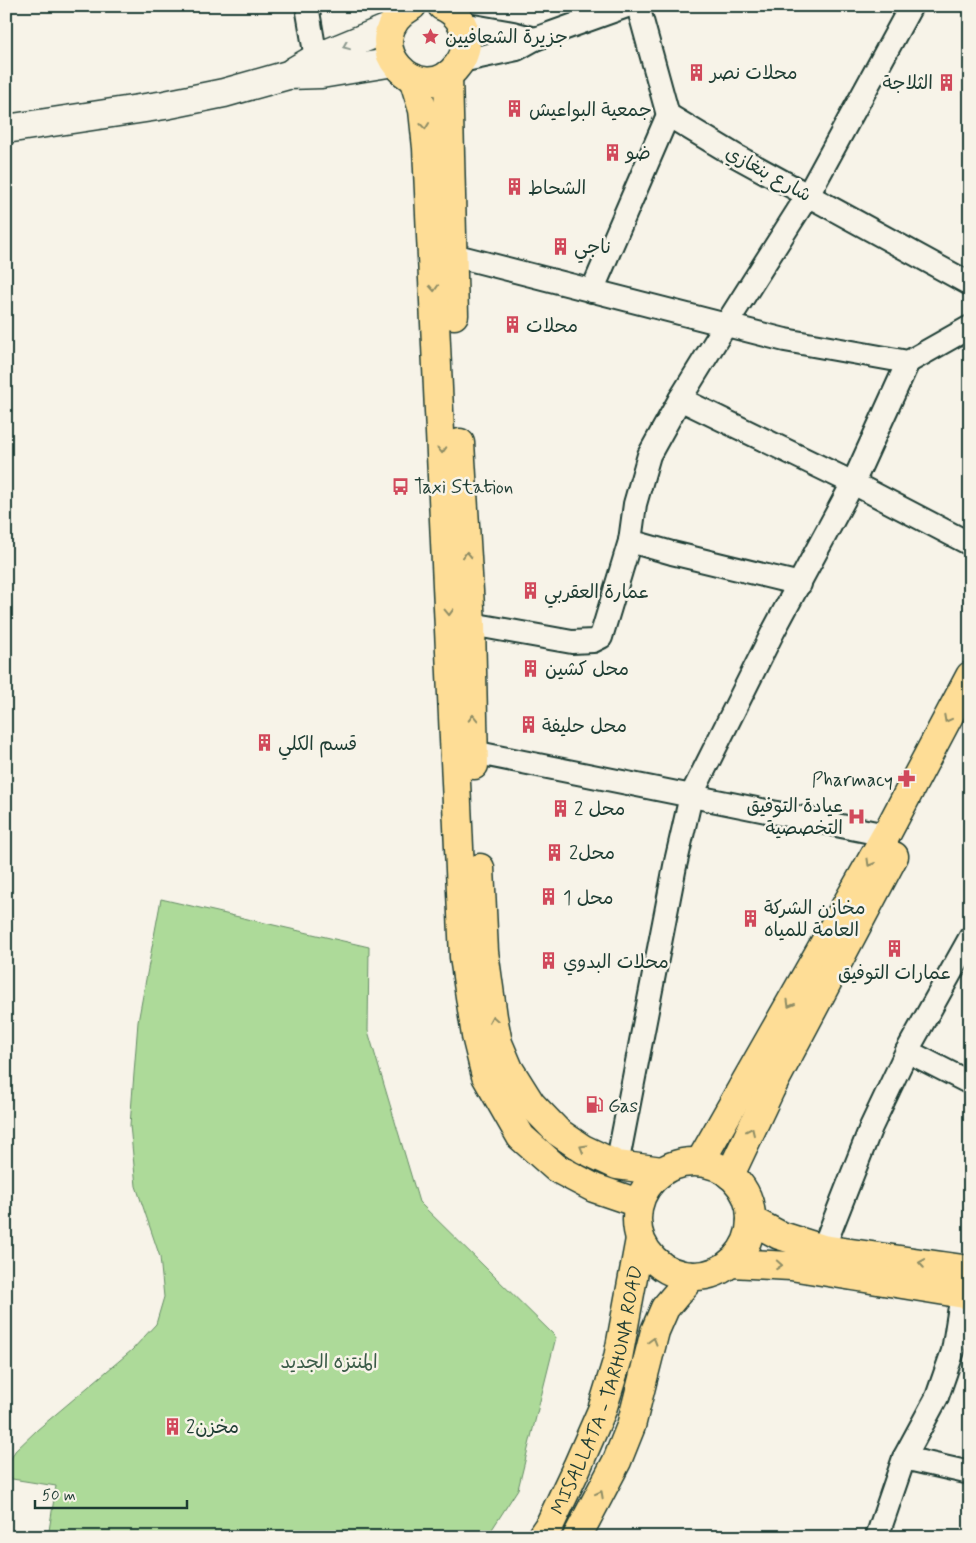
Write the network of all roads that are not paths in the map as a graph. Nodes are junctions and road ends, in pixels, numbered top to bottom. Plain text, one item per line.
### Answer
1 (307, 6) edge
2 (628, 6) edge
3 (638, 6) edge
4 (911, 6) edge
5 (403, 13) edge
6 (453, 13) edge
7 (535, 39) junction
8 (316, 58) junction
9 (455, 68) junction
10 (404, 70) junction
11 (288, 75) junction
12 (668, 114) junction
13 (6, 129) edge
14 (808, 195) junction
15 (453, 255) junction
16 (970, 284) edge
17 (592, 291) junction
18 (724, 326) junction
19 (970, 327) edge
20 (445, 334) junction
21 (908, 362) junction
22 (680, 399) junction
23 (853, 483) junction
24 (630, 540) junction
25 (970, 544) edge
26 (800, 584) junction
27 (471, 624) junction
28 (970, 676) edge
29 (970, 714) edge
30 (464, 750) junction
31 (691, 796) junction
32 (886, 834) junction
33 (471, 880) junction
34 (970, 938) edge
35 (908, 1051) junction
36 (970, 1083) edge
37 (700, 1162) junction
38 (617, 1165) junction
39 (662, 1171) junction
40 (730, 1175) junction
41 (638, 1204) junction
42 (751, 1220) junction
43 (640, 1239) junction
44 (823, 1249) junction
45 (730, 1263) junction
46 (692, 1276) junction
47 (967, 1286) edge
48 (904, 1458) junction
49 (970, 1473) edge
50 (541, 1537) edge
51 (577, 1537) edge
52 (877, 1537) edge

1 - 8 street
2 - 7 street
3 - 12 street
4 - 14 street
5 -> 8 main road
5 - 10 main road
6 - 7 street
6 - 9 main road
7 - 9 street
8 - 11 main road
9 - 10 main road
9 - 15 main road
10 - 11 main road
10 -> 20 main road
11 - 13 main road
12 - 14 street, شارع بنغازي
12 - 17 street
14 - 16 street, شارع بنغازي
14 - 18 street
15 - 17 street
15 - 20 main road
17 - 18 street
18 - 21 street
18 - 22 street
19 - 21 street
27 -> 20 main road
20 -> 30 main road
21 - 23 street
22 - 23 street
22 - 24 street
23 - 25 street
23 - 26 street
24 - 26 street
24 - 27 street
26 - 31 street
30 -> 27 main road
28 -> 32 main road
40 -> 29 main road
30 - 31 street
30 - 33 main road
31 - 32 street
31 - 38 street
32 -> 37 main road
38 -> 33 main road
33 - 41 main road
34 - 35 street
35 - 36 street
35 - 44 street
37 - 39 main road
37 - 40 main road
38 - 39 main road
39 - 41 main road
40 - 42 main road
41 - 43 main road
42 - 44 main road
42 - 45 main road
43 - 46 main road
43 - 50 main road, MISALLATA - TARHUNA ROAD
47 -> 44 main road
45 - 46 main road
45 -> 47 main road
51 -> 46 main road, MISALLATA - TARHUNA ROAD
47 - 48 street
48 - 49 street
48 - 52 street

